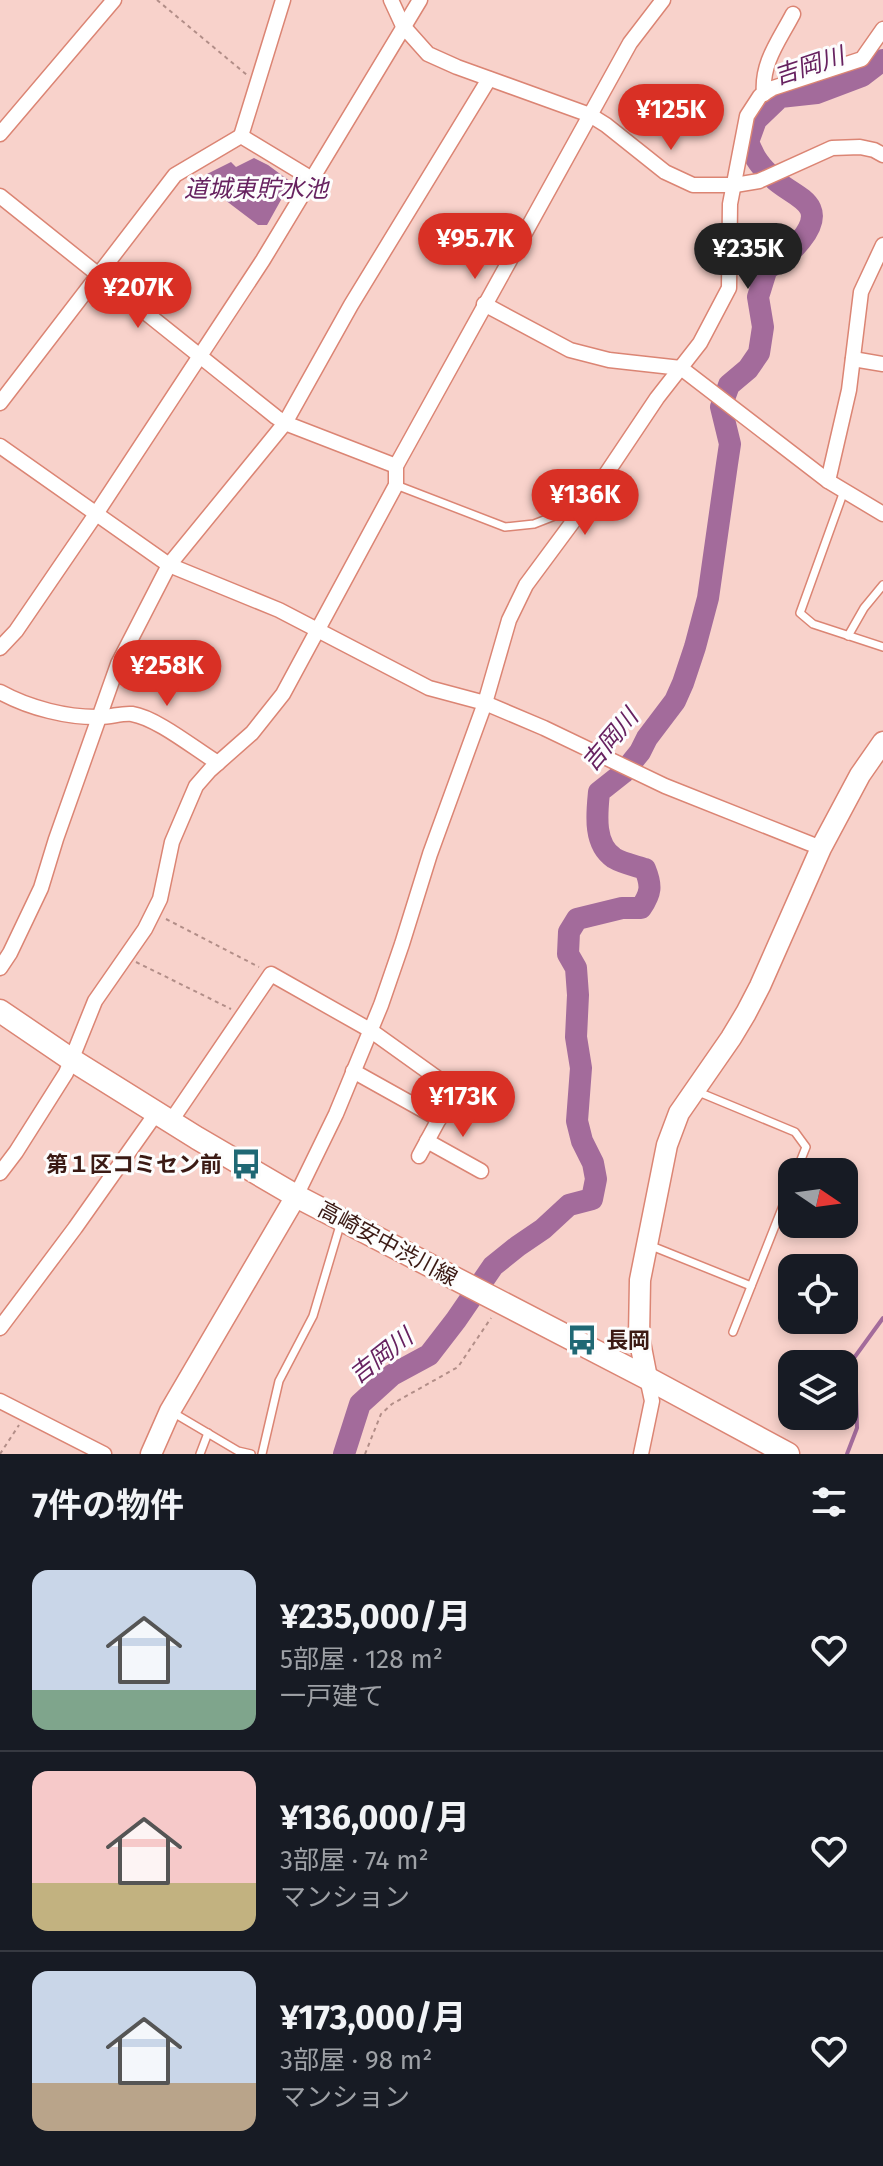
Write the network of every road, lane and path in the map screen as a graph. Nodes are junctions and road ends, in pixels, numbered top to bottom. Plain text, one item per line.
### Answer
1 (114, 0) edge
2 (157, 0) edge
3 (283, 0) edge
4 (391, 0) edge
5 (420, 0) edge
6 (663, 0) edge
7 (793, 14) dead end
8 (403, 26) junction
9 (883, 29) edge
10 (489, 79) junction
11 (257, 83) junction
12 (764, 94) junction
13 (590, 115) junction
14 (0, 134) edge
15 (241, 136) junction
16 (883, 155) edge
17 (312, 179) junction
18 (735, 185) junction
19 (0, 196) edge
20 (883, 245) edge
21 (100, 274) junction
22 (484, 304) junction
23 (200, 356) junction
24 (853, 359) junction
25 (883, 364) edge
26 (681, 368) junction
27 (0, 403) edge
28 (285, 423) junction
29 (0, 446) edge
30 (396, 466) junction
31 (828, 481) junction
32 (396, 485) junction
33 (844, 491) junction
34 (586, 504) junction
35 (96, 514) junction
36 (883, 514) edge
37 (169, 565) junction
38 (883, 585) edge
39 (317, 630) junction
40 (848, 636) junction
41 (883, 647) edge
42 (0, 648) edge
43 (0, 692) edge
44 (485, 703) junction
45 (100, 717) junction
46 (883, 743) edge
47 (218, 763) junction
48 (821, 848) junction
49 (153, 912) junction
50 (126, 957) junction
51 (0, 968) edge
52 (271, 974) junction
53 (0, 1011) edge
54 (243, 1015) junction
55 (370, 1030) junction
56 (72, 1060) junction
57 (353, 1071) junction
58 (694, 1090) junction
59 (458, 1093) junction
60 (496, 1103) dead end
61 (164, 1116) junction
62 (439, 1119) junction
63 (427, 1141) junction
64 (419, 1156) dead end
65 (802, 1158) edge
66 (481, 1171) dead end
67 (0, 1173) edge
68 (296, 1196) junction
69 (778, 1218) edge
70 (342, 1219) junction
71 (647, 1244) junction
72 (751, 1286) junction
73 (501, 1303) junction
74 (0, 1328) edge
75 (733, 1332) dead end
76 (647, 1378) junction
77 (0, 1401) edge
78 (170, 1411) junction
79 (26, 1414) junction
80 (208, 1433) junction
81 (0, 1454) edge
82 (104, 1454) edge
83 (151, 1454) edge
84 (200, 1454) edge
85 (251, 1454) edge
86 (262, 1454) edge
87 (365, 1454) edge
88 (641, 1454) edge
89 (788, 1454) edge

1 - 14 street
2 - 11 path
3 - 11 street
4 - 8 street
5 - 8 street
6 - 13 street
7 - 12 street
8 - 10 street
8 - 17 street
9 - 12 street
10 - 13 street
10 - 28 street
11 - 15 street
12 - 18 street
13 - 18 street
13 - 22 street
15 - 17 street
15 - 21 street
16 - 18 street
17 - 23 street
18 - 26 street
19 - 21 street
20 - 24 street
21 - 23 street
21 - 27 street
22 - 26 street
22 - 30 street
23 - 28 street
23 - 35 street
24 - 25 street
24 - 31 street
26 - 31 street
26 - 34 street
28 - 30 street
28 - 37 street
29 - 35 street
30 - 32 street
31 - 33 street
32 - 34 lane
32 - 39 street
33 - 36 street
33 - 40 lane
34 - 44 street
35 - 37 street
35 - 42 street
37 - 39 street
37 - 45 street
38 - 40 lane
39 - 44 street
39 - 47 street
40 - 41 lane
43 - 45 street
44 - 48 street
44 - 55 street
45 - 47 street
45 - 51 street
46 - 48 street
47 - 49 street
48 - 58 street
49 - 50 street
49 - 52 path
50 - 54 path
50 - 56 street
52 - 54 street
52 - 55 street
53 - 56 main road, 高崎安中渋川線
54 - 61 street
55 - 57 street
55 - 59 street
56 - 61 main road, 高崎安中渋川線
56 - 67 street
57 - 62 street
57 - 68 street
58 - 65 lane
58 - 71 street
59 - 60 street
59 - 62 street
61 - 68 main road, 高崎安中渋川線
61 - 74 street
62 - 63 street
63 - 64 street
63 - 66 street
68 - 70 main road, 高崎安中渋川線
68 - 78 street
69 - 72 lane
70 - 73 main road, 高崎安中渋川線
70 - 86 lane
71 - 72 lane
71 - 76 street
72 - 75 lane
73 - 76 main road, 高崎安中渋川線
73 - 87 path
76 - 88 street
76 - 89 main road, 高崎安中渋川線
77 - 79 street
78 - 80 lane
78 - 83 street
79 - 81 path
79 - 82 street
80 - 84 lane
80 - 85 lane

